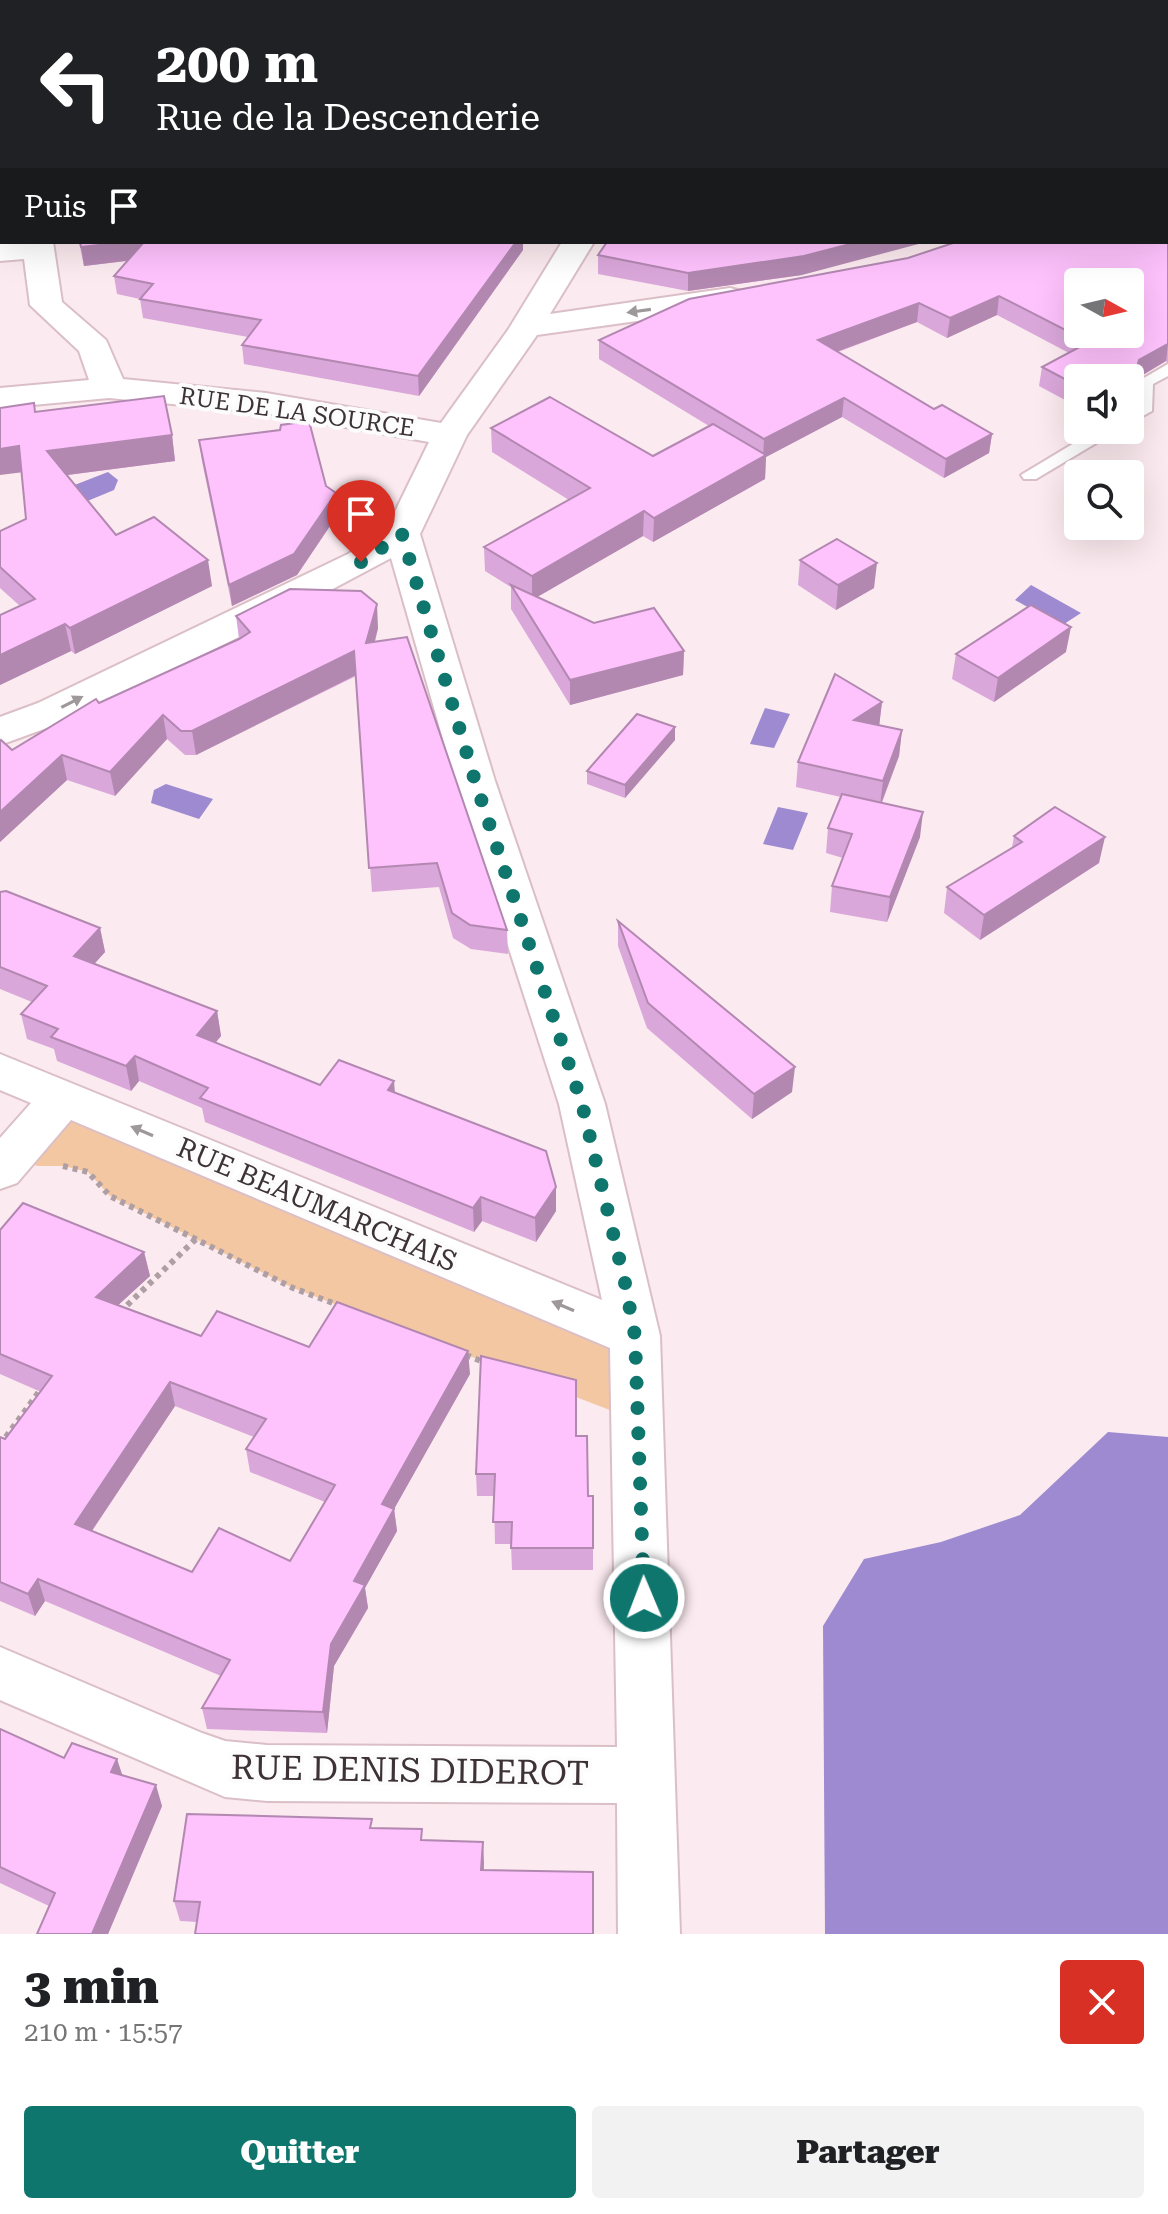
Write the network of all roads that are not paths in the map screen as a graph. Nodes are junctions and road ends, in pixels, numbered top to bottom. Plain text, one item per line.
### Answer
1 (577, 244) edge
2 (38, 245) edge
3 (0, 252) edge
4 (756, 295) edge
5 (526, 327) junction
6 (1168, 369) edge
7 (109, 388) junction
8 (1144, 396) edge
9 (0, 398) edge
10 (450, 435) junction
11 (1084, 444) edge
12 (1030, 475) dead end
13 (402, 534) junction
14 (0, 732) edge
15 (0, 1071) edge
16 (63, 1098) junction
17 (5, 1164) edge
18 (635, 1336) junction
19 (0, 1673) edge
20 (647, 1775) junction
21 (649, 1934) edge

1 - 5 street
2 - 3 street
2 - 7 street
4 -> 5 street
5 - 10 street
6 - 8 lane
7 - 9 street, RUE DE LA SOURCE
7 - 10 street, RUE DE LA SOURCE
10 - 13 street
11 - 12 lane
14 -> 13 street
13 - 18 street
15 - 16 street, RUE BEAUMARCHAIS
16 - 17 street
18 -> 16 street, RUE BEAUMARCHAIS
18 - 20 street
19 - 20 street, RUE DENIS DIDEROT
20 - 21 street

